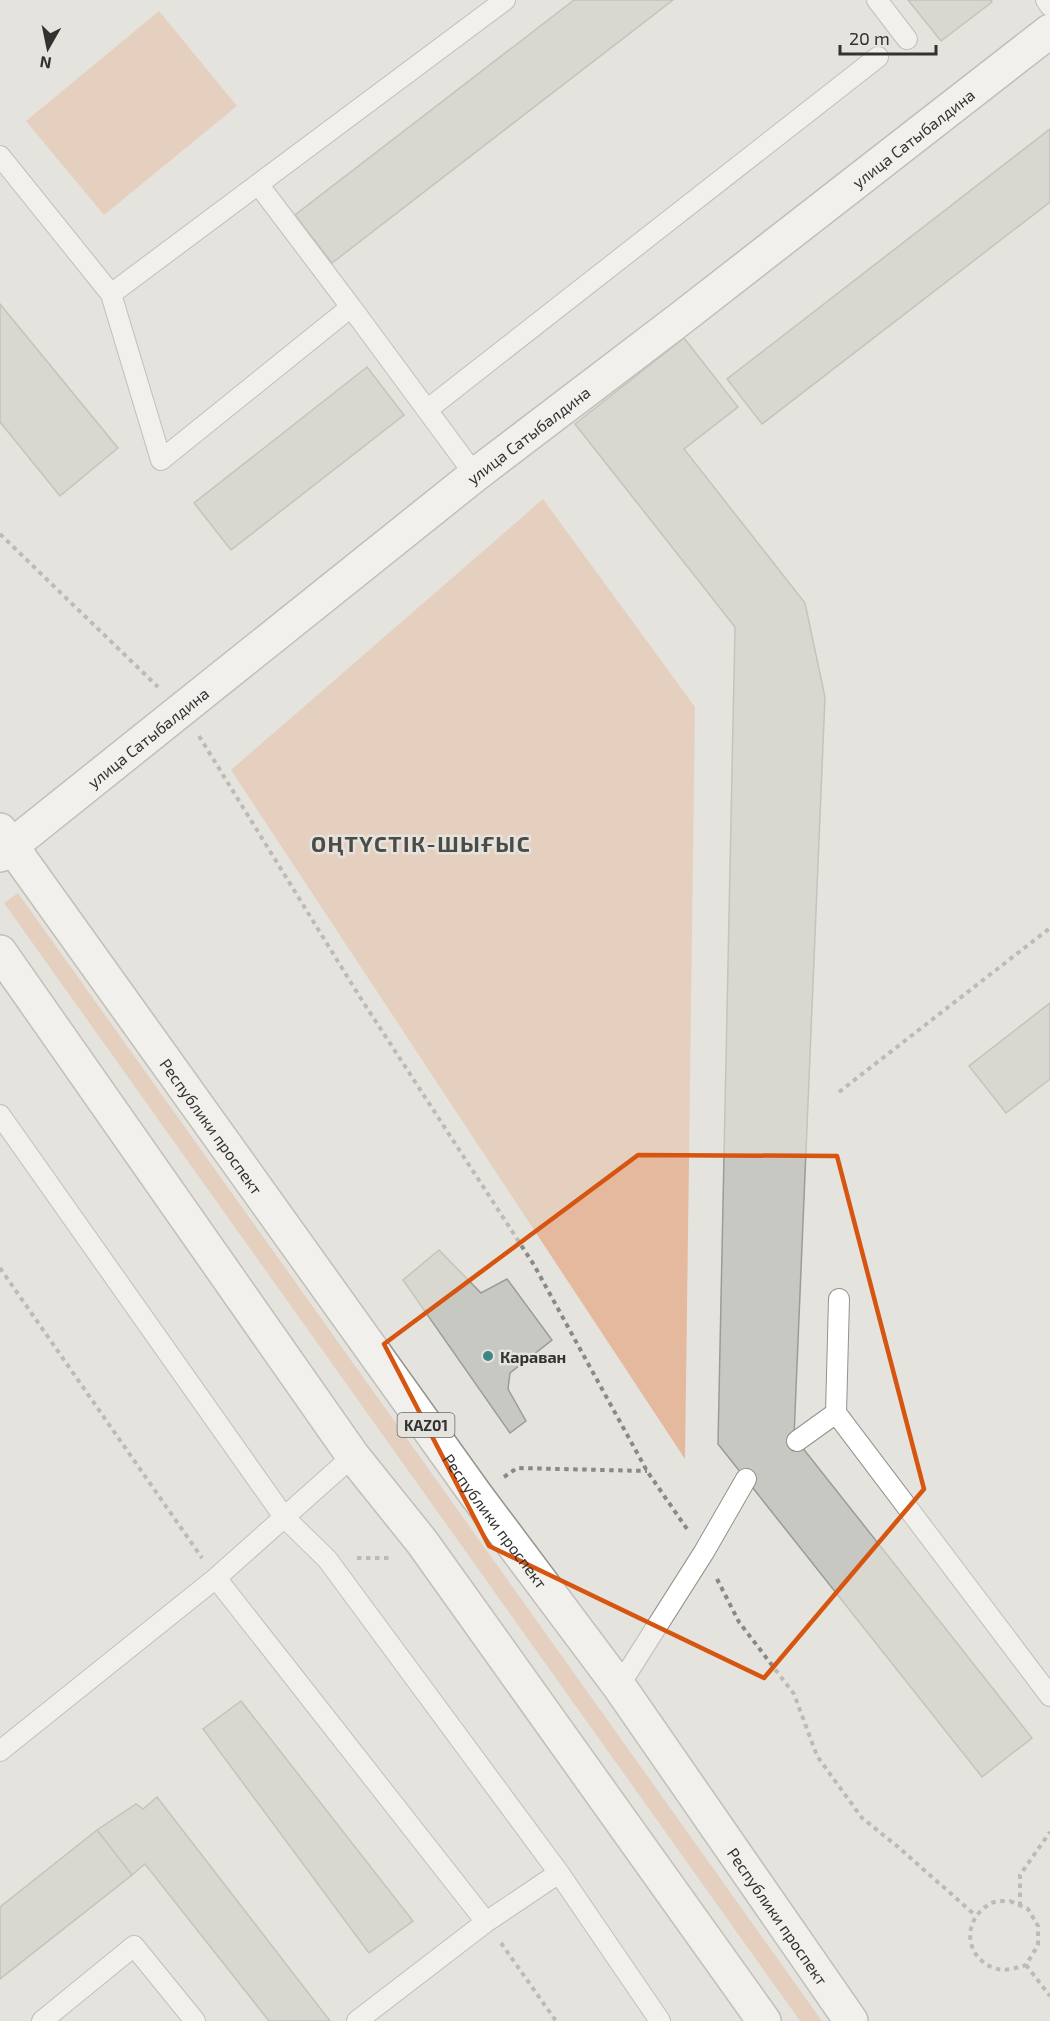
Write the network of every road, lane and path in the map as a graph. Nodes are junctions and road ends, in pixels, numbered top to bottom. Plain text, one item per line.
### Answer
1 (505, 0) edge
2 (877, 0) edge
3 (1046, 0) edge
4 (1050, 6) edge
5 (1050, 31) edge
6 (907, 39) dead end
7 (878, 57) dead end
8 (0, 156) edge
9 (258, 184) junction
10 (111, 294) junction
11 (351, 307) junction
12 (428, 409) junction
13 (475, 475) junction
14 (0, 534) edge
15 (183, 710) junction
16 (4, 844) edge
17 (1050, 928) edge
18 (0, 952) edge
19 (839, 1092) dead end
20 (0, 1115) edge
21 (0, 1268) edge
22 (839, 1299) dead end
23 (836, 1413) junction
24 (797, 1441) dead end
25 (353, 1456) junction
26 (517, 1468) dead end
27 (647, 1471) junction
28 (746, 1479) dead end
29 (284, 1517) junction
30 (704, 1552) junction
31 (216, 1578) junction
32 (619, 1686) junction
33 (1050, 1696) edge
34 (0, 1751) edge
35 (1050, 1832) edge
36 (559, 1873) junction
37 (1020, 1906) junction
38 (975, 1915) junction
39 (486, 1922) junction
40 (1026, 1965) junction
41 (1050, 1996) edge
42 (42, 2021) edge
43 (195, 2021) edge
44 (357, 2021) edge
45 (556, 2021) edge
46 (660, 2021) edge
47 (764, 2021) edge
48 (851, 2021) edge

1 - 9 lane
2 - 6 lane
3 - 4 lane
5 - 13 main road, улица Сатыбалдина
7 - 12 lane
8 - 10 lane
9 - 10 lane
9 - 11 lane
10 - 11 lane
11 - 12 lane
12 - 13 lane
13 - 15 main road, улица Сатыбалдина
14 - 15 path
15 - 16 main road, улица Сатыбалдина
15 - 27 path
16 - 32 main road, Республики проспект / KАZ01
17 - 19 path
18 - 25 main road
20 - 29 lane
21 - 31 path
22 - 23 lane
23 - 24 lane
23 - 33 lane
25 - 29 lane
25 - 47 main road
26 - 27 path
27 - 30 path
28 - 30 lane
29 - 31 lane
29 - 36 lane
30 - 32 lane
30 - 38 path
31 - 34 lane
31 - 39 lane
32 - 48 main road, Республики проспект / KАZ01
35 - 37 path
36 - 39 lane
36 - 46 lane
37 - 38 path
37 - 40 path
38 - 40 path
39 - 44 lane
39 - 45 path
40 - 41 path
42 - 43 lane

